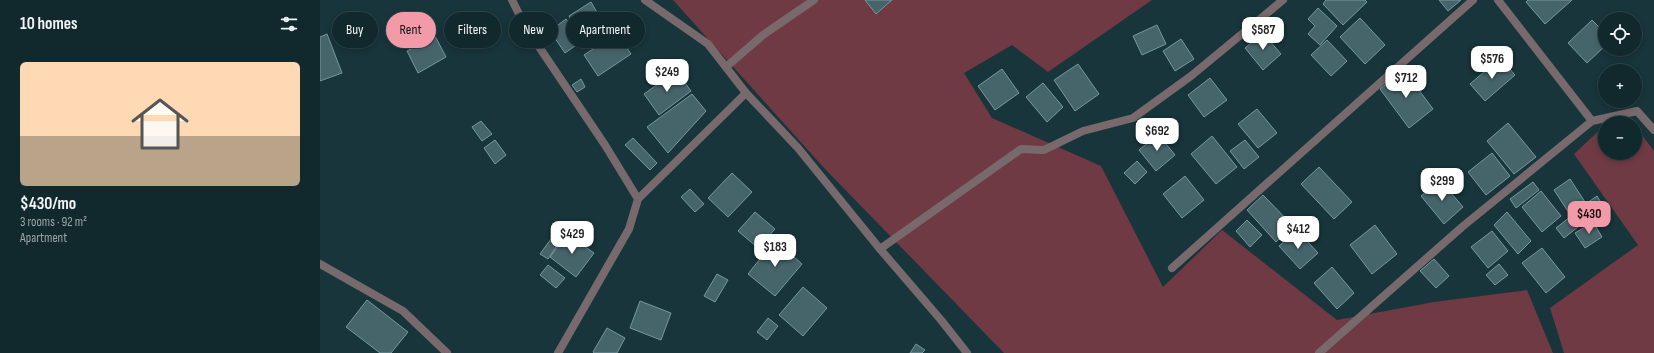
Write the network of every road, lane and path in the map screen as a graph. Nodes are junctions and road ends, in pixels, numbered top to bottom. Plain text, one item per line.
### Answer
1 (512, 0) edge
2 (645, 0) edge
3 (814, 0) edge
4 (1283, 0) edge
5 (1473, 0) edge
6 (1498, 0) edge
7 (726, 67) junction
8 (746, 93) junction
9 (1592, 121) junction
10 (1654, 130) edge
11 (638, 200) junction
12 (880, 249) junction
13 (320, 264) edge
14 (1172, 268) dead end
15 (447, 353) edge
16 (558, 353) edge
17 (967, 353) edge
18 (1319, 353) edge

1 - 11 street
2 - 7 street
3 - 7 street
4 - 12 street
5 - 14 street
6 - 9 street
7 - 8 street
8 - 11 street
8 - 12 street
9 - 10 street
9 - 18 street
11 - 16 street
12 - 17 street
13 - 15 street

